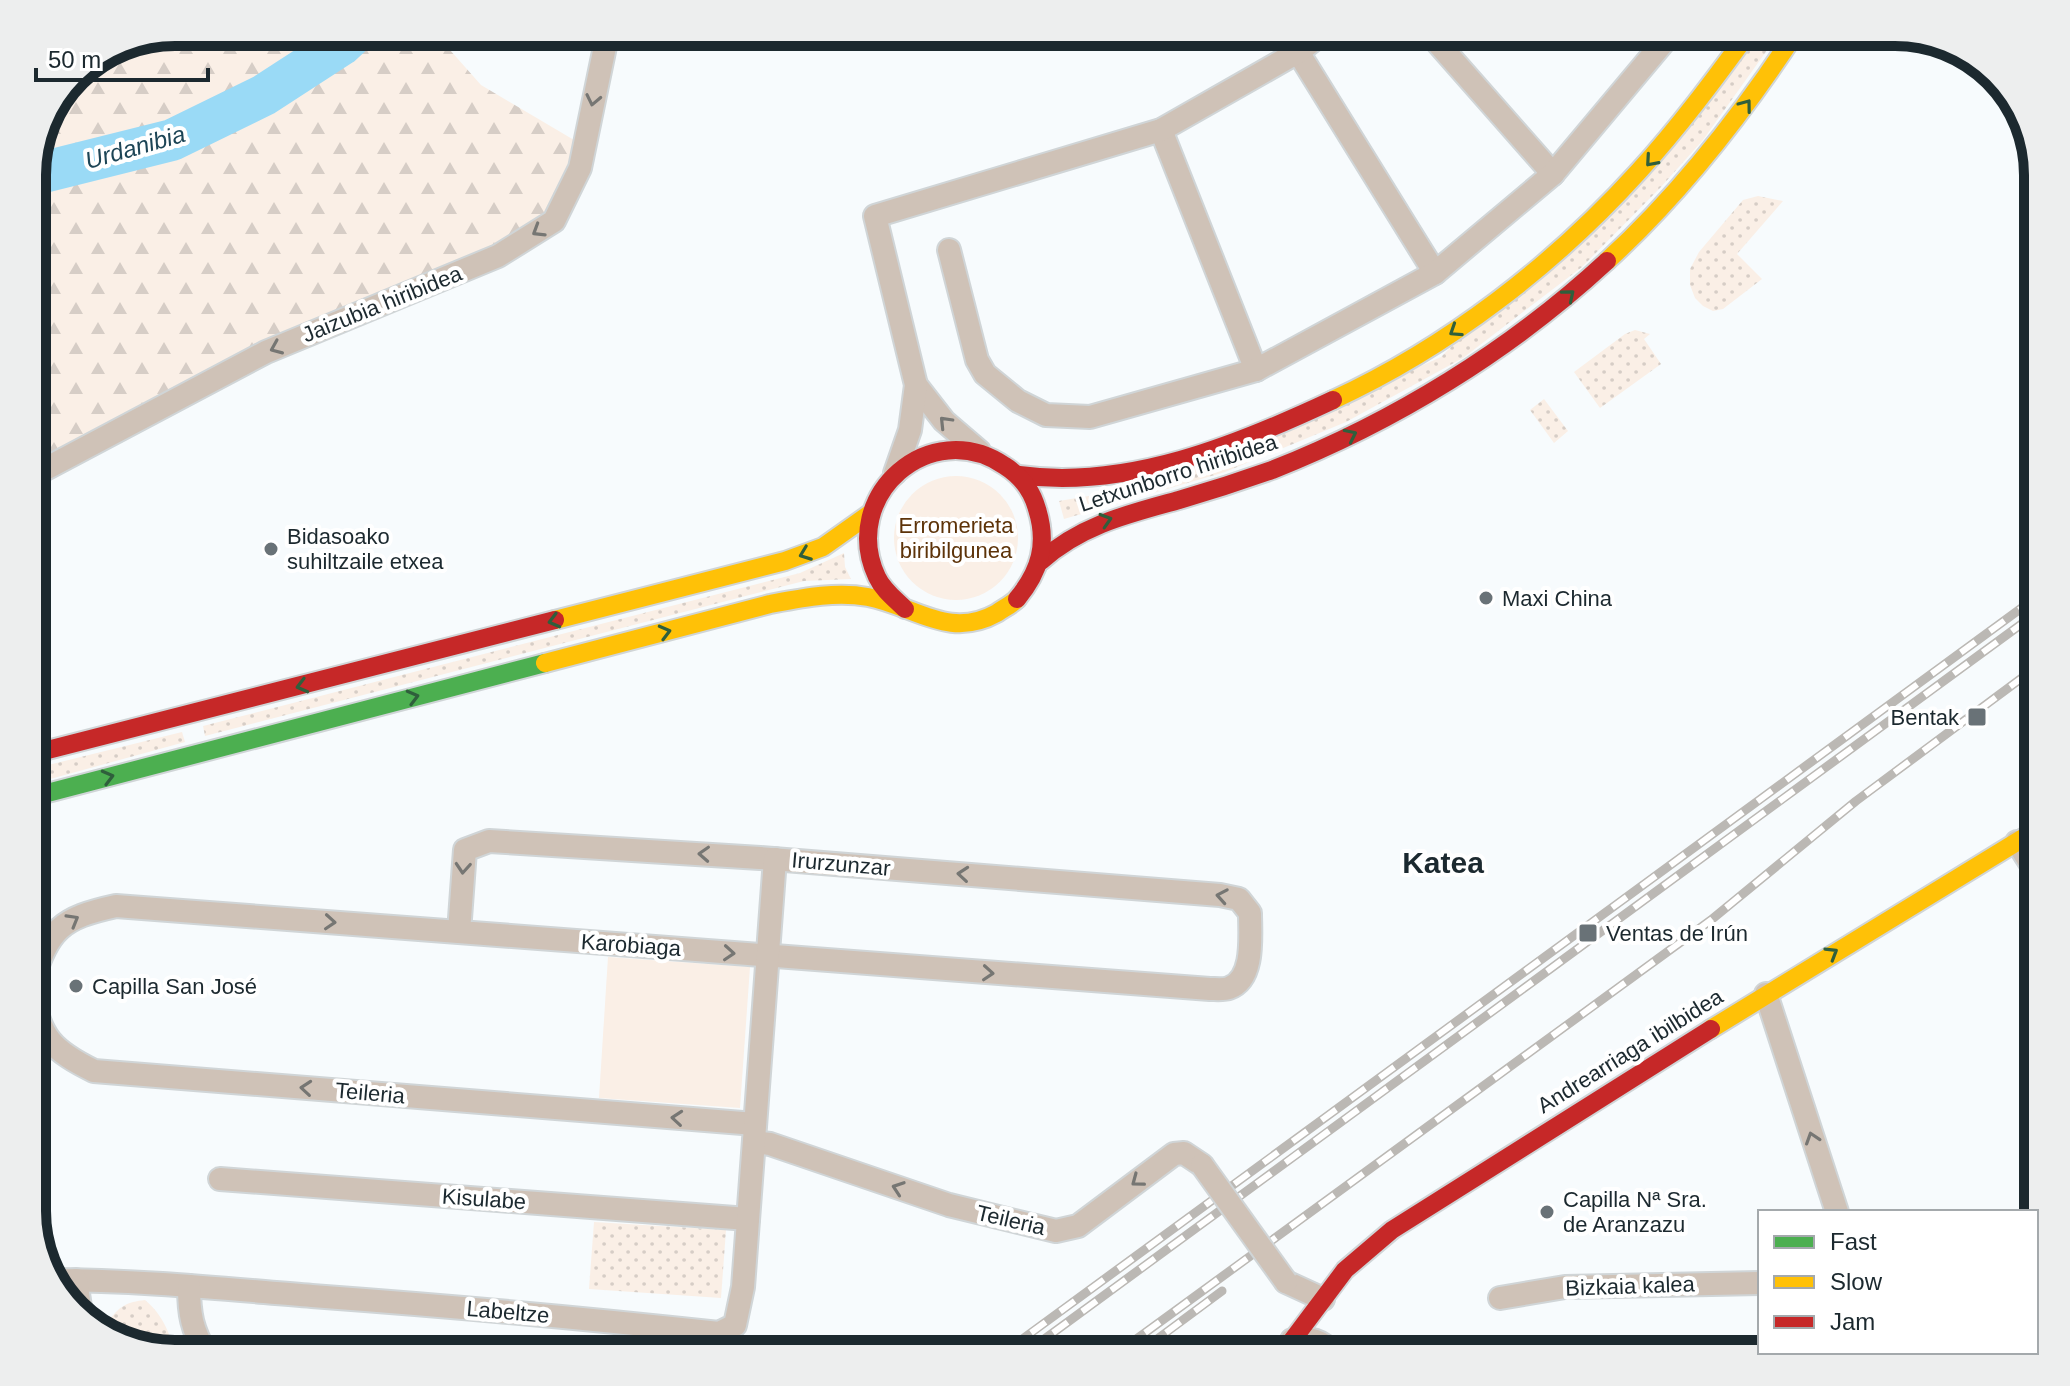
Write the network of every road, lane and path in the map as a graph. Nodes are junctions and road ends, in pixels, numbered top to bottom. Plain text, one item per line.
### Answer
1 (605, 46) edge
2 (1306, 46) edge
3 (1440, 46) edge
4 (1660, 46) edge
5 (1739, 46) edge
6 (1786, 46) edge
7 (1298, 52) junction
8 (1161, 130) junction
9 (1553, 174) junction
10 (949, 250) dead end
11 (1435, 273) junction
12 (1256, 370) junction
13 (916, 385) junction
14 (980, 452) junction
15 (46, 469) edge
16 (895, 473) junction
17 (1019, 475) junction
18 (871, 513) junction
19 (1041, 561) junction
20 (905, 609) junction
21 (46, 750) edge
22 (46, 793) edge
23 (2024, 838) edge
24 (2017, 842) junction
25 (2024, 853) edge
26 (775, 859) junction
27 (459, 932) junction
28 (46, 945) edge
29 (768, 956) junction
30 (1249, 956) joint
31 (1766, 994) junction
32 (46, 1035) edge
33 (754, 1133) junction
34 (220, 1179) dead end
35 (1836, 1210) edge
36 (748, 1219) junction
37 (67, 1280) edge
38 (76, 1280) junction
39 (1758, 1283) edge
40 (189, 1286) junction
41 (78, 1296) edge
42 (1500, 1298) dead end
43 (1323, 1299) junction
44 (198, 1340) edge
45 (1292, 1340) edge

1 -> 15 street, Jaizubia hiribidea
2 - 7 street
3 - 9 street
4 - 9 street
5 -> 17 main road, Letxunborro hiribidea
19 -> 6 main road, Letxunborro hiribidea
7 - 8 street
7 - 11 street
8 - 12 street
8 - 13 street
9 - 11 street
10 - 12 street
11 - 12 street
14 -> 13 street
13 - 16 street
14 - 16 main road
14 - 17 main road
16 - 18 main road
17 - 19 main road
18 - 20 main road
18 -> 21 main road
19 - 20 main road
22 -> 20 main road
23 - 24 main road, Andrearriaga ibilbidea
24 - 25 street
31 -> 24 main road, Andrearriaga ibilbidea
26 -> 27 street, Irurzunzar
26 - 29 street, Labeltze
30 -> 26 street, Irurzunzar
28 -> 27 street, Karobiaga
27 -> 29 street, Karobiaga
29 -> 30 street, Karobiaga
29 - 33 street, Labeltze
35 -> 31 street
31 - 43 main road, Andrearriaga ibilbidea
33 -> 32 street, Teileria
33 - 36 street, Labeltze
43 -> 33 street, Teileria, bridge
34 - 36 street, Kisulabe
36 - 40 street, Labeltze
37 - 38 street, Labeltze
38 - 40 street, Labeltze
38 - 41 street
39 - 42 street, Bizkaia kalea
40 - 44 street
43 - 45 main road, Andrearriaga ibilbidea

